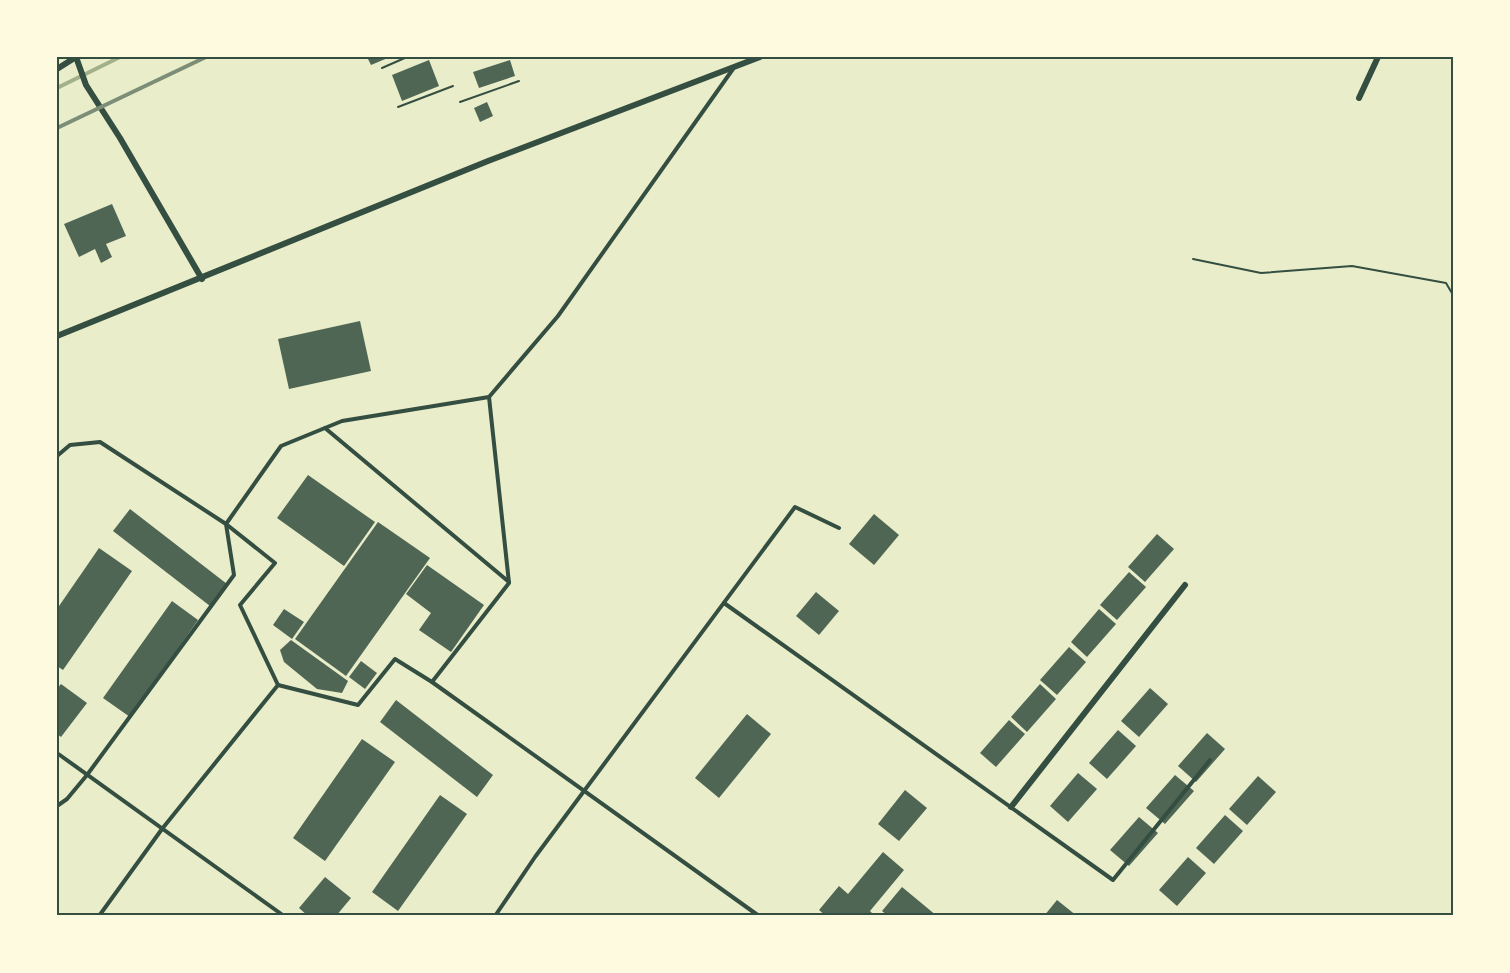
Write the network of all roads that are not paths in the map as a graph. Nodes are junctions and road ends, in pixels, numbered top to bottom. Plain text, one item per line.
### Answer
1 (76, 57) edge
2 (760, 57) edge
3 (1378, 57) edge
4 (733, 68) junction
5 (57, 69) edge
6 (1359, 98) dead end
7 (202, 279) junction
8 (57, 336) edge
9 (489, 397) junction
10 (325, 428) junction
11 (57, 456) edge
12 (226, 525) junction
13 (838, 528) dead end
14 (509, 583) junction
15 (1185, 585) dead end
16 (723, 603) junction
17 (432, 682) junction
18 (278, 685) junction
19 (57, 753) edge
20 (1210, 760) dead end
21 (87, 775) junction
22 (585, 790) junction
23 (57, 806) edge
24 (1011, 807) junction
25 (162, 829) junction
26 (99, 916) edge
27 (284, 916) edge
28 (495, 916) edge
29 (759, 916) edge

1 - 5 street
1 - 7 street
2 - 4 street
3 - 6 street
4 - 7 street
4 - 9 lane
7 - 8 street
9 - 10 lane
9 - 14 lane
10 - 12 lane
10 - 14 lane
11 - 12 lane
12 - 18 lane
12 - 21 lane
13 - 16 lane
14 - 17 lane
15 - 24 street
16 - 22 lane
16 - 24 lane
17 - 18 lane
17 - 22 lane
18 - 25 lane
19 - 21 lane
20 - 24 lane
21 - 23 lane
21 - 25 lane
22 - 28 lane
22 - 29 lane
25 - 26 lane
25 - 27 lane

